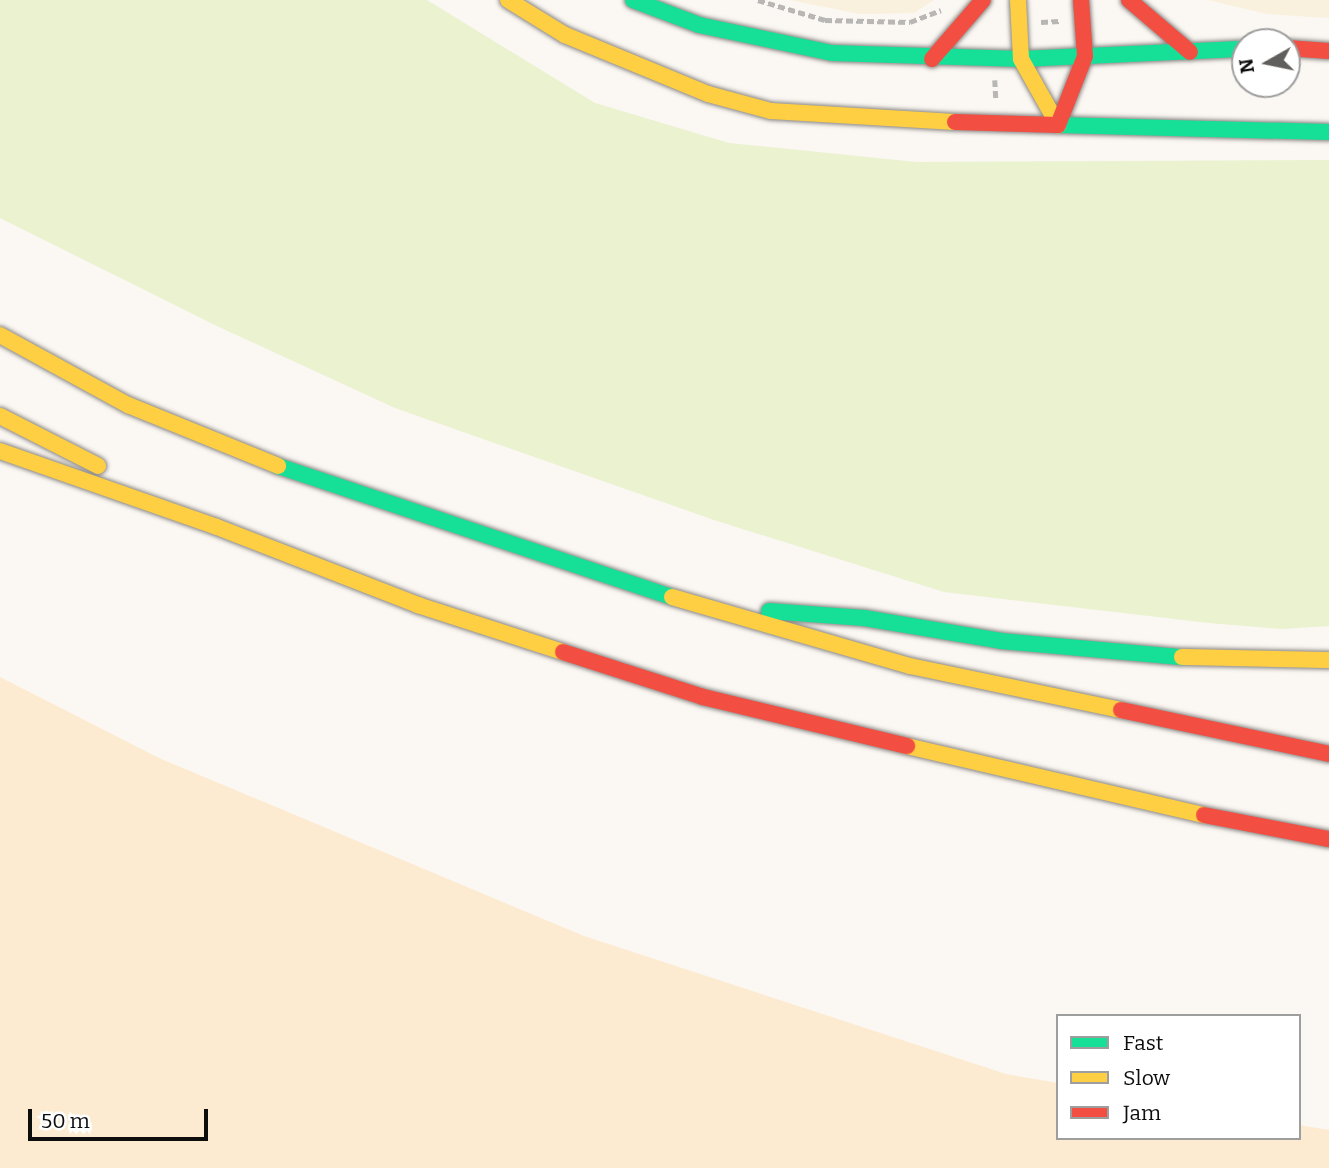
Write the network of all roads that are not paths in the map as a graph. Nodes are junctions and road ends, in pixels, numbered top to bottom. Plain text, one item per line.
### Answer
1 (508, 0) edge
2 (634, 0) edge
3 (982, 0) edge
4 (1018, 0) edge
5 (1081, 0) edge
6 (1129, 0) edge
7 (1301, 49) edge
8 (1231, 50) edge
9 (1329, 51) edge
10 (1190, 52) junction
11 (1085, 56) junction
12 (932, 59) junction
13 (1021, 59) junction
14 (1058, 125) junction
15 (1329, 132) edge
16 (0, 335) edge
17 (0, 416) edge
18 (0, 451) edge
19 (216, 527) junction
20 (699, 606) junction
21 (1329, 660) edge
22 (1329, 754) edge
23 (1329, 839) edge

1 - 14 main road
2 - 12 main road
3 - 12 main road
4 - 13 main road
5 - 11 main road
6 - 10 main road
7 - 9 main road
8 - 10 main road
10 - 11 main road
11 - 13 main road
11 - 14 main road
12 - 13 main road
13 - 14 main road
14 - 15 main road
16 - 20 main road
17 - 19 main road
18 - 19 main road
19 - 23 main road
20 - 21 main road
20 - 22 main road

